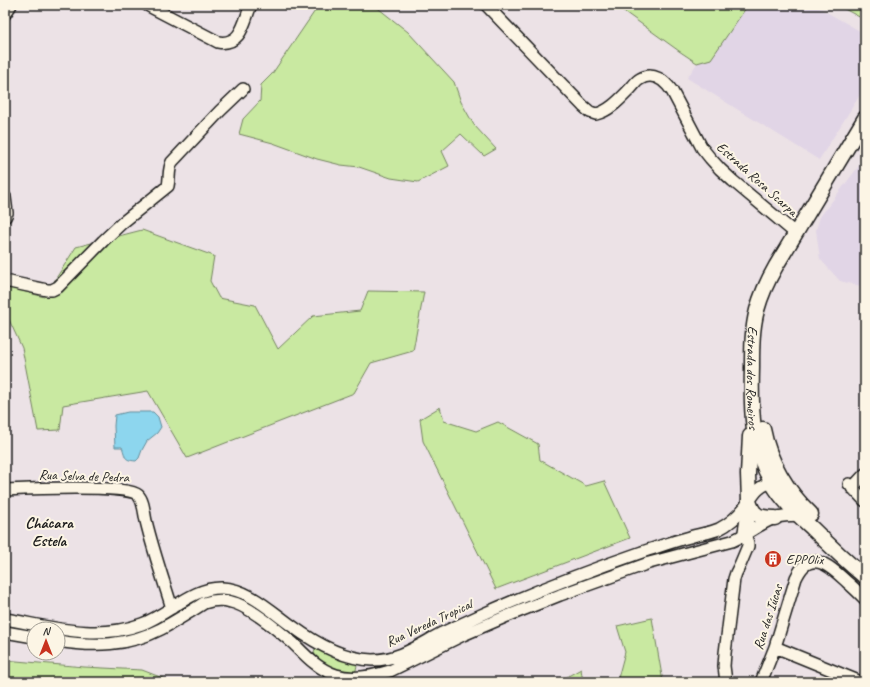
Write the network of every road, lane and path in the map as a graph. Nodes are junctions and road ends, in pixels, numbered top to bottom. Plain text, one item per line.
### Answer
1 (11, 5) edge
2 (147, 5) edge
3 (251, 5) edge
4 (486, 5) edge
5 (5, 14) edge
6 (243, 89) dead end
7 (865, 118) edge
8 (865, 135) edge
9 (5, 197) edge
10 (5, 217) edge
11 (795, 233) junction
12 (5, 281) edge
13 (752, 414) junction
14 (865, 474) edge
15 (772, 482) junction
16 (5, 490) edge
17 (749, 501) junction
18 (865, 501) edge
19 (801, 511) junction
20 (775, 518) junction
21 (745, 535) junction
22 (865, 566) edge
23 (865, 578) edge
24 (865, 599) edge
25 (172, 608) junction
26 (5, 619) edge
27 (5, 632) edge
28 (728, 635) junction
29 (26, 636) edge
30 (66, 642) edge
31 (317, 643) junction
32 (775, 647) junction
33 (305, 656) junction
34 (363, 659) junction
35 (331, 677) edge
36 (353, 680) edge
37 (726, 682) edge
38 (734, 682) edge
39 (761, 682) edge
40 (861, 682) edge

1 - 5 street
2 - 3 street
4 - 11 street, Estrada Rosa Scarpa
6 - 12 street
7 - 11 main road, Estrada dos Romeiros
8 - 19 main road, Estrada dos Romeiros
9 - 10 street
11 - 13 main road, Estrada dos Romeiros
13 - 15 main road, Estrada dos Romeiros
13 - 17 main road
14 - 18 street
15 - 17 street, Rua Vereda Tropical
15 - 19 main road, Estrada dos Romeiros
16 - 25 street, Rua Selva de Pedra
17 - 20 main road
17 - 21 main road
17 - 34 street, Rua Vereda Tropical
19 - 20 street
19 - 22 main road, Estrada dos Romeiros
19 - 23 main road, Estrada dos Romeiros
20 - 21 street, Rua Vereda Tropical
21 - 28 street
21 - 36 street, Rua Vereda Tropical
24 - 32 street, Rua das Iúcas
25 - 26 street, Rua Vereda Tropical
25 - 31 street, Rua Vereda Tropical
27 - 29 street
28 - 37 street
28 - 38 street
30 - 33 street, Rua Vereda Tropical
31 - 33 street
31 - 34 street, Rua Vereda Tropical
32 - 39 street, Rua das Iúcas
32 - 40 street
33 - 35 street, Rua Vereda Tropical
34 - 36 street
35 - 36 street, Rua Vereda Tropical

